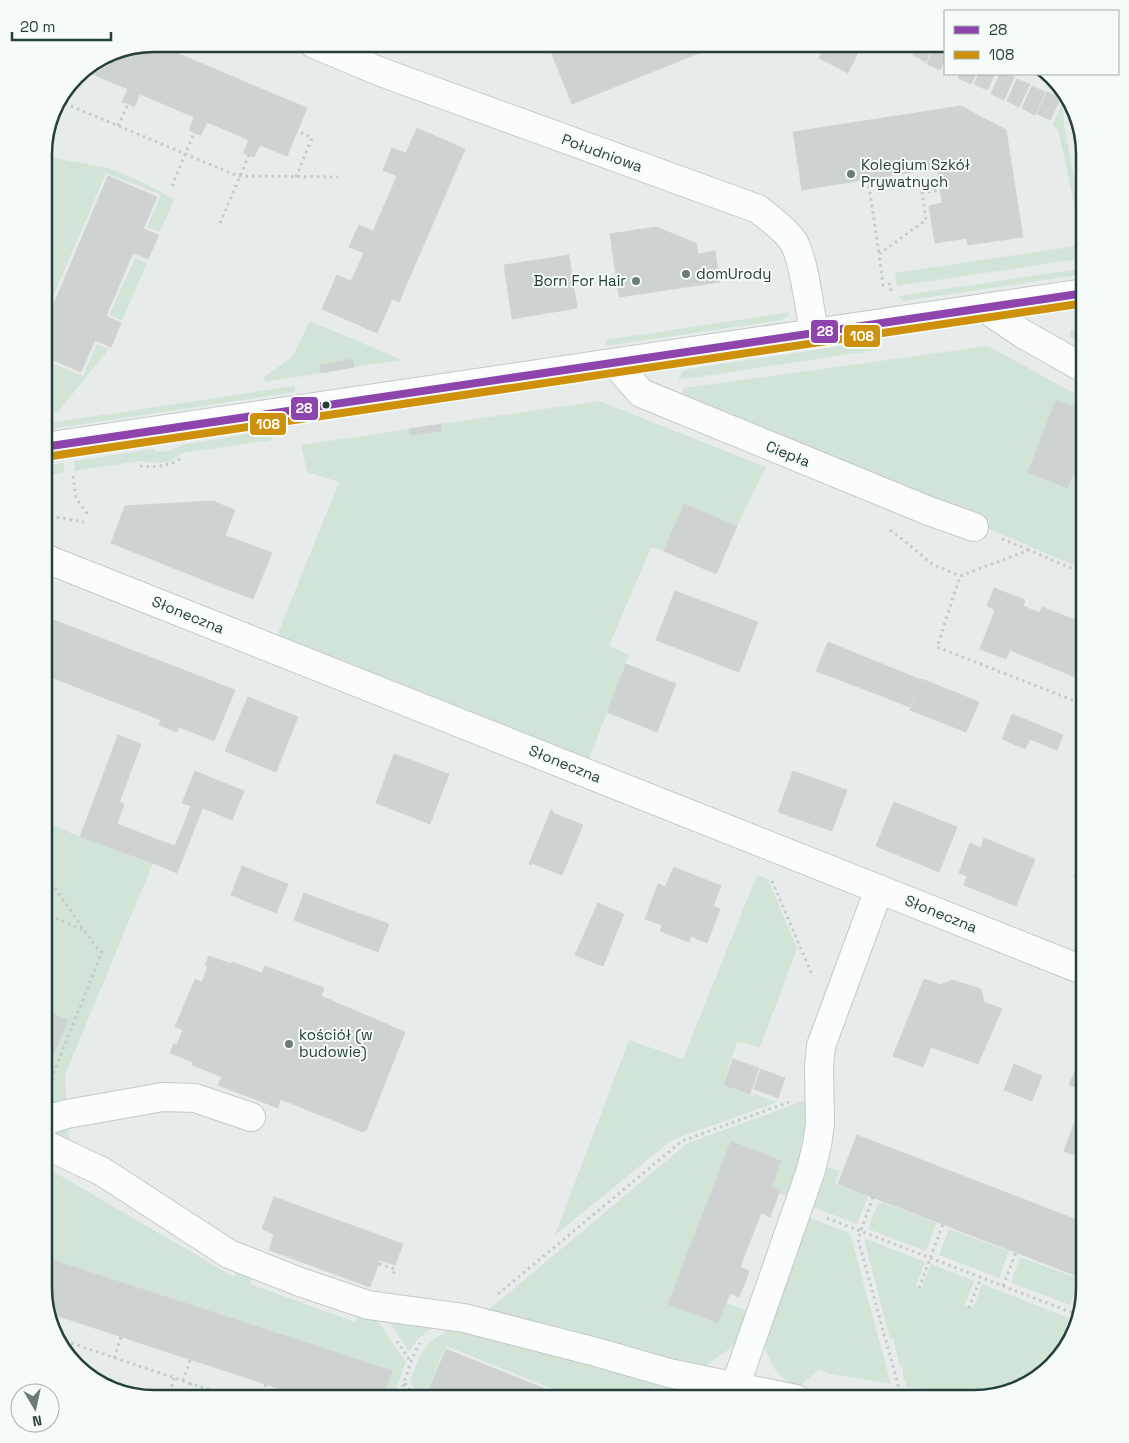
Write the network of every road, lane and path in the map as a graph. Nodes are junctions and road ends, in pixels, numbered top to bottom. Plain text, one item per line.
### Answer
1 (334, 52) edge
2 (66, 104) edge
3 (128, 104) dead end
4 (118, 126) junction
5 (194, 132) dead end
6 (300, 132) dead end
7 (184, 154) junction
8 (249, 155) dead end
9 (238, 176) junction
10 (296, 177) junction
11 (338, 177) dead end
12 (868, 179) dead end
13 (172, 186) dead end
14 (940, 190) dead end
15 (220, 223) dead end
16 (879, 254) junction
17 (891, 291) dead end
18 (1076, 294) edge
19 (986, 309) junction
20 (814, 333) junction
21 (615, 363) junction
22 (1076, 365) edge
23 (53, 446) edge
24 (73, 476) dead end
25 (88, 515) dead end
26 (53, 517) edge
27 (84, 522) dead end
28 (974, 527) dead end
29 (53, 561) edge
30 (1076, 570) edge
31 (1076, 701) edge
32 (770, 876) dead end
33 (52, 884) edge
34 (879, 889) junction
35 (52, 917) edge
36 (85, 931) junction
37 (1076, 967) edge
38 (831, 1020) junction
39 (52, 1085) edge
40 (819, 1087) junction
41 (251, 1117) dead end
42 (52, 1118) edge
43 (52, 1148) edge
44 (873, 1197) dead end
45 (828, 1218) dead end
46 (944, 1224) dead end
47 (860, 1231) junction
48 (1016, 1252) dead end
49 (930, 1258) junction
50 (981, 1277) junction
51 (1003, 1286) junction
52 (919, 1288) dead end
53 (969, 1308) dead end
54 (1073, 1313) edge
55 (464, 1318) junction
56 (121, 1337) dead end
57 (421, 1340) dead end
58 (68, 1342) edge
59 (114, 1358) junction
60 (190, 1360) dead end
61 (174, 1378) junction
62 (183, 1381) junction
63 (405, 1382) junction
64 (190, 1383) junction
65 (266, 1384) dead end
66 (734, 1387) junction
67 (171, 1390) edge
68 (191, 1390) edge
69 (211, 1390) edge
70 (264, 1390) edge
71 (402, 1390) edge
72 (410, 1390) edge
73 (750, 1390) edge
74 (897, 1390) edge

1 - 20 street, Południowa
2 - 4 path
3 - 4 path
4 - 7 path
5 - 7 path
6 - 10 path
7 - 9 path
7 - 13 path
8 - 9 path
9 - 10 path
9 - 15 path
10 - 11 path
12 - 16 path
14 - 16 path
16 - 17 path
18 - 19 street
19 - 20 street
19 - 22 street
20 - 21 street
21 - 23 street
21 - 28 street, Ciepła
24 - 25 path
26 - 27 path
29 - 34 street, Słoneczna
30 - 31 path
32 - 38 path
33 - 36 path
34 - 37 street, Słoneczna
34 - 38 street
35 - 36 path
36 - 39 path
38 - 40 street
40 - 55 path
40 - 66 street
41 - 42 street
43 - 55 street
44 - 47 path
45 - 47 path
46 - 49 path
47 - 49 path
47 - 74 path
48 - 51 path
49 - 50 path
49 - 52 path
50 - 51 path
50 - 53 path
51 - 54 path
55 - 66 street
56 - 59 path
57 - 63 path
58 - 59 path
59 - 61 path
60 - 62 path
61 - 62 path
61 - 67 path
62 - 64 path
63 - 71 path
63 - 72 path
64 - 68 path
64 - 69 path
65 - 70 path
66 - 73 street

